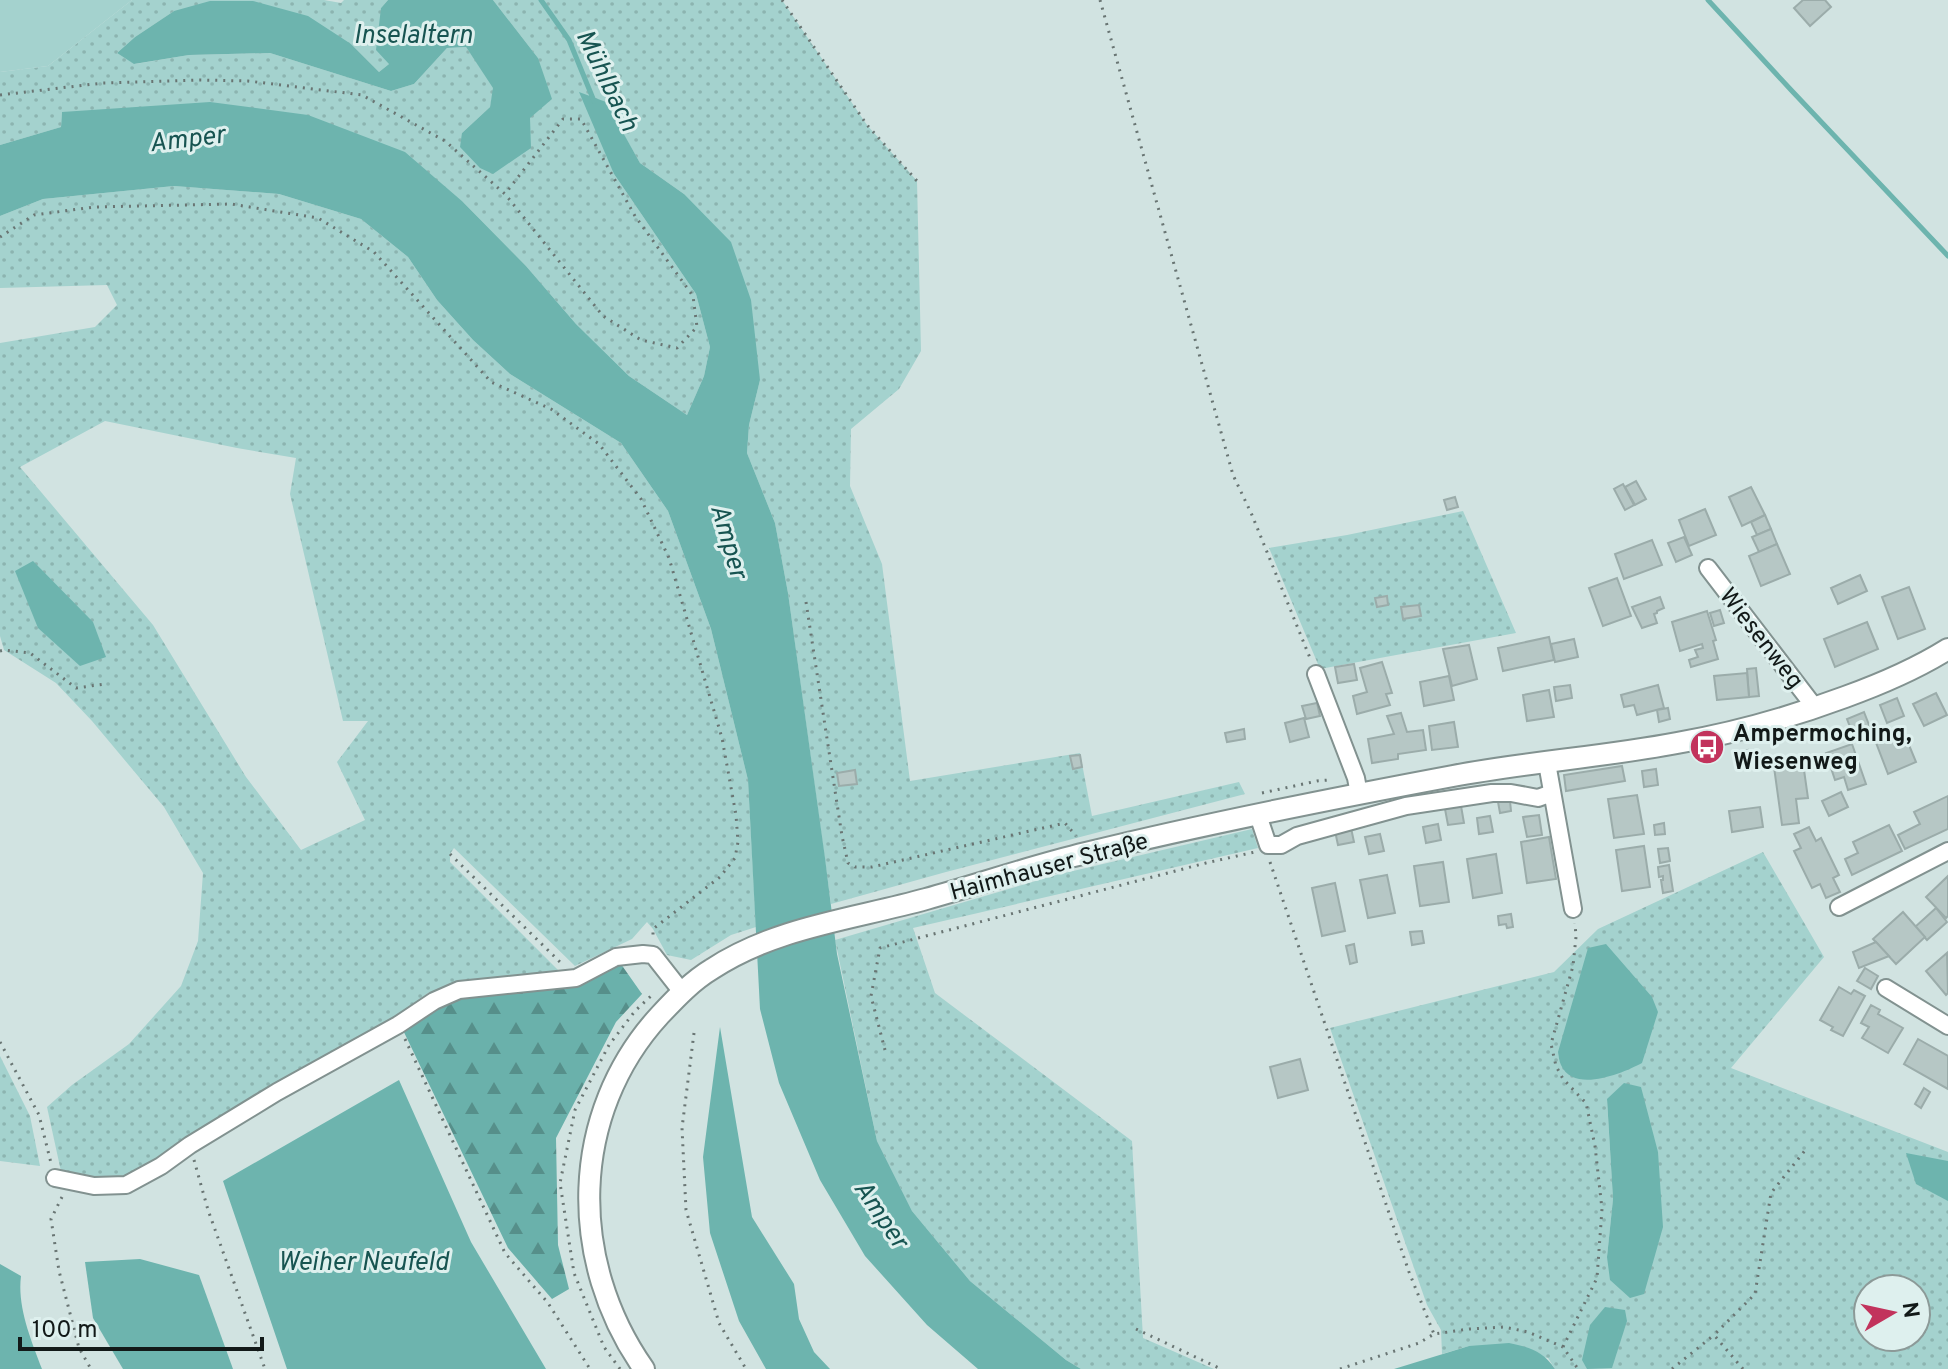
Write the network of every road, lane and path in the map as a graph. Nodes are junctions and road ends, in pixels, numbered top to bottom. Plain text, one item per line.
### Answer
1 (782, 0) edge
2 (1100, 0) edge
3 (0, 95) edge
4 (917, 181) dead end
5 (505, 194) junction
6 (0, 237) edge
7 (1708, 568) dead end
8 (806, 602) dead end
9 (0, 651) edge
10 (1947, 653) edge
11 (1316, 674) joint
12 (105, 684) dead end
13 (1811, 710) junction
14 (1547, 763) junction
15 (1552, 793) junction
16 (1359, 794) junction
17 (1258, 815) junction
18 (1948, 851) edge
19 (1269, 852) junction
20 (450, 854) dead end
21 (1083, 854) junction
22 (1839, 907) dead end
23 (1573, 909) joint
24 (653, 955) junction
25 (576, 978) junction
26 (1886, 988) dead end
27 (682, 992) junction
28 (398, 1025) junction
29 (1948, 1026) edge
30 (694, 1033) dead end
31 (0, 1042) edge
32 (885, 1050) dead end
33 (190, 1145) junction
34 (1807, 1148) dead end
35 (55, 1178) junction
36 (1136, 1329) dead end
37 (1434, 1334) junction
38 (1714, 1335) junction
39 (1563, 1347) junction
40 (91, 1369) edge
41 (265, 1369) edge
42 (590, 1369) edge
43 (644, 1369) edge
44 (746, 1369) edge
45 (1221, 1369) edge
46 (1340, 1369) edge
47 (1578, 1369) edge
48 (1672, 1369) edge
49 (1743, 1369) edge

1 - 4 path
2 - 11 path
3 - 5 path
5 - 5 path
6 - 24 path
7 - 13 street, Wiesenweg
8 - 21 path
9 - 12 path
10 - 13 main road, Haimhauser Straße
11 - 16 street
13 - 14 main road, Haimhauser Straße
14 - 15 street
14 - 16 main road, Haimhauser Straße
15 - 19 street
15 - 23 street
16 - 17 main road, Haimhauser Straße
17 - 19 street
17 - 21 main road, Haimhauser Straße
18 - 22 street
19 - 32 path
19 - 37 path
20 - 25 path
21 - 27 main road, Haimhauser Straße
23 - 39 path
24 - 25 street
24 - 27 street
25 - 28 street
26 - 29 street
27 - 43 main road, Haimhauser Straße
28 - 33 street
28 - 42 path
30 - 44 path
31 - 35 path
33 - 35 street
33 - 41 path
34 - 38 path
35 - 40 path
36 - 45 path
37 - 39 path
37 - 46 path
38 - 48 path
38 - 49 path
39 - 47 path

